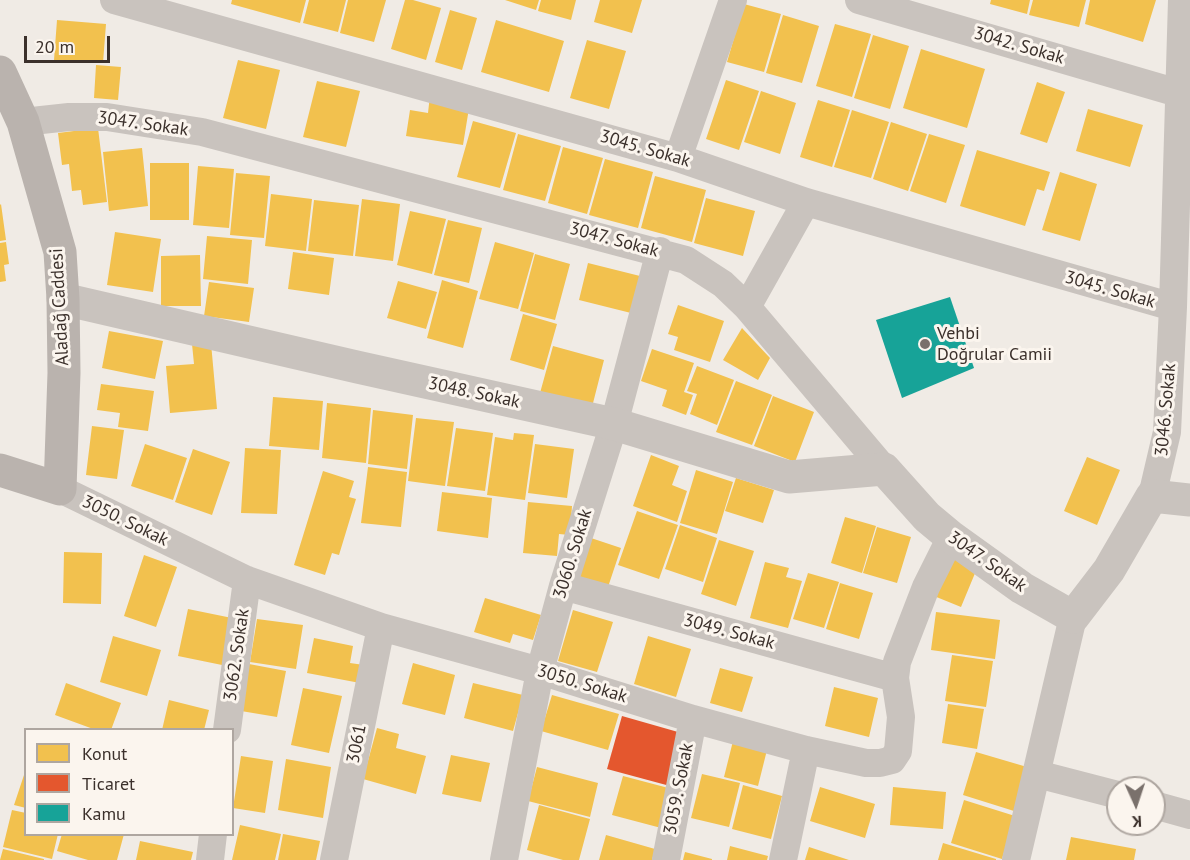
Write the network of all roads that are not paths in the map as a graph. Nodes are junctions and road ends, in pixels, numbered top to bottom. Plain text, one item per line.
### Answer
1 (114, 0) edge
2 (733, 0) edge
3 (860, 0) edge
4 (1182, 0) edge
5 (0, 72) edge
6 (1178, 93) junction
7 (23, 122) junction
8 (678, 158) junction
9 (806, 202) junction
10 (660, 251) junction
11 (63, 299) junction
12 (1173, 307) junction
13 (747, 308) junction
14 (614, 424) junction
15 (884, 468) junction
16 (0, 470) edge
17 (60, 489) junction
18 (1152, 496) junction
19 (1190, 500) edge
20 (951, 537) junction
21 (247, 580) junction
22 (563, 586) junction
23 (1073, 617) junction
24 (381, 627) junction
25 (540, 672) junction
26 (895, 678) junction
27 (693, 719) junction
28 (227, 728) edge
29 (806, 750) junction
30 (1037, 774) junction
31 (1106, 792) edge
32 (1166, 808) edge
33 (1190, 815) edge
34 (213, 836) edge
35 (210, 860) edge
36 (334, 860) edge
37 (504, 860) edge
38 (666, 860) edge
39 (783, 860) edge
40 (1016, 860) edge

1 - 8 street, 3045. Sokak
2 - 8 street
3 - 6 street, 3042. Sokak
4 - 6 street, 3046. Sokak
5 - 7 main road, Aladağ Caddesi
6 - 12 street, 3046. Sokak
7 - 10 street, 3047. Sokak
7 - 11 main road, Aladağ Caddesi
8 - 9 street, 3045. Sokak
9 - 12 street, 3045. Sokak
9 - 13 street
10 - 13 street, 3047. Sokak
10 - 14 street, 3060. Sokak
11 - 14 street, 3048. Sokak
11 - 17 main road, Aladağ Caddesi
12 - 18 street, 3046. Sokak
13 - 15 street, 3047. Sokak
14 - 15 street, 3048. Sokak
14 - 22 street, 3060. Sokak
15 - 20 street, 3047. Sokak
16 - 17 main road
17 - 21 street, 3050. Sokak
18 - 19 street
18 - 23 street, 3046. Sokak
20 - 23 street, 3047. Sokak
20 - 26 street, 3050. Sokak
21 - 24 street, 3050. Sokak
21 - 28 street, 3062. Sokak
22 - 25 street, 3060. Sokak
22 - 26 street, 3049. Sokak
23 - 30 street, 3046. Sokak
24 - 25 street, 3050. Sokak
24 - 36 street, 3061
25 - 27 street, 3050. Sokak
25 - 37 street, 3060. Sokak
26 - 29 street, 3050. Sokak
27 - 29 street, 3050. Sokak
27 - 38 street, 3059. Sokak
29 - 39 street
30 - 31 street
30 - 40 street, 3046. Sokak
32 - 33 street
34 - 35 street

